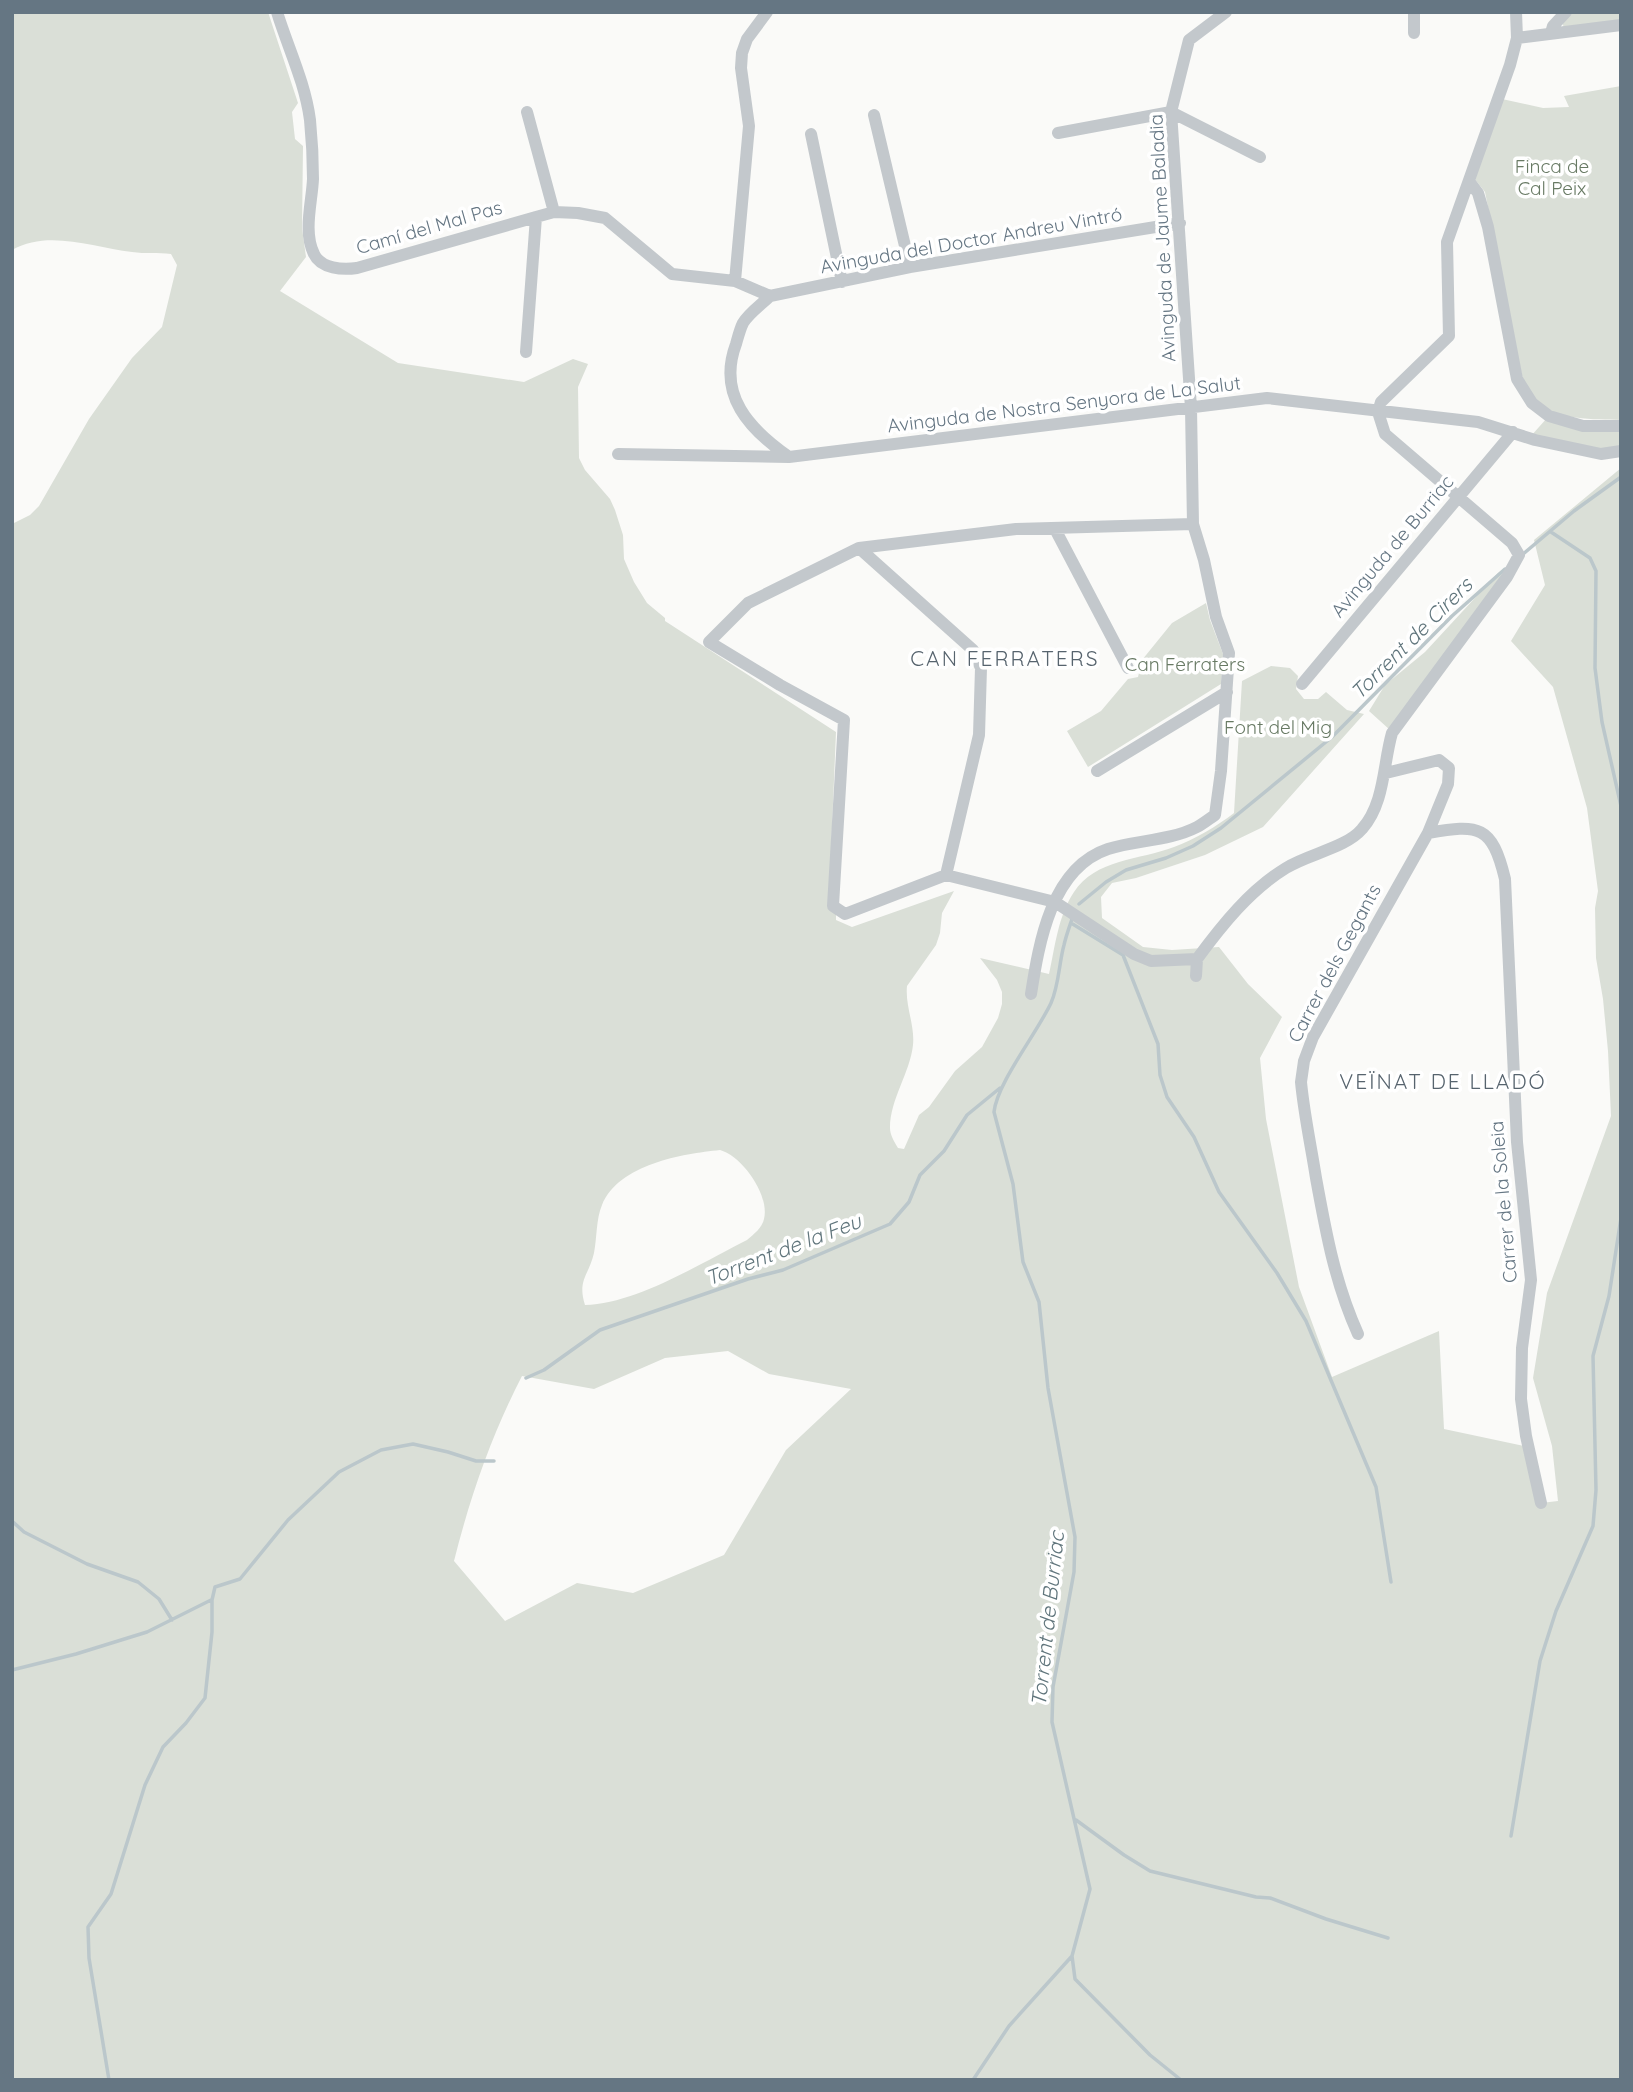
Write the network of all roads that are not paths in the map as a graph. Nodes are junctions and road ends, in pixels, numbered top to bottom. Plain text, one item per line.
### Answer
1 (277, 12) edge
2 (767, 12) edge
3 (1226, 12) edge
4 (1414, 12) edge
5 (1516, 12) edge
6 (1566, 12) edge
7 (1621, 25) edge
8 (1414, 33) dead end
9 (1550, 33) junction
10 (1517, 37) junction
11 (527, 112) dead end
12 (1171, 113) junction
13 (874, 115) dead end
14 (1058, 133) dead end
15 (811, 134) dead end
16 (1260, 157) dead end
17 (1469, 181) junction
18 (554, 212) junction
19 (536, 217) junction
20 (1180, 223) junction
21 (910, 267) junction
22 (735, 281) junction
23 (842, 282) junction
24 (770, 296) junction
25 (526, 352) dead end
26 (1191, 408) junction
27 (1378, 412) junction
28 (1621, 426) edge
29 (1513, 432) junction
30 (1621, 450) edge
31 (618, 454) dead end
32 (789, 457) junction
33 (1458, 496) junction
34 (1193, 524) junction
35 (1055, 529) junction
36 (859, 548) junction
37 (1128, 668) dead end
38 (1303, 684) dead end
39 (1227, 692) junction
40 (1097, 771) dead end
41 (1385, 773) junction
42 (1428, 834) junction
43 (946, 875) junction
44 (1055, 902) junction
45 (1196, 959) junction
46 (1196, 976) dead end
47 (1031, 994) dead end
48 (1358, 1334) dead end
49 (1541, 1503) dead end

1 - 19 street, Camí del Mal Pas
2 - 22 street
3 - 12 street, Avinguda de Jaume Baladia
4 - 8 street
5 - 10 street
6 - 9 street
7 - 9 street
9 - 10 street
10 - 17 street
11 - 18 street
12 - 14 street
12 - 16 street
12 - 20 street, Avinguda de Jaume Baladia
13 - 21 street
15 - 23 street
17 - 27 street
17 - 28 street
18 - 19 street, Camí del Mal Pas
18 - 22 street, Camí del Mal Pas
19 - 25 street
20 - 21 street, Avinguda del Doctor Andreu Vintró
20 - 26 street, Avinguda de Jaume Baladia
21 - 23 street, Avinguda del Doctor Andreu Vintró
22 - 24 street, Camí del Mal Pas
23 - 24 street, Avinguda del Doctor Andreu Vintró
24 - 32 street
26 - 27 street, Avinguda de Nostra Senyora de La Salut
26 - 32 street, Avinguda de Nostra Senyora de La Salut
26 - 34 street, Avinguda de Jaume Baladia
27 - 29 street, Avinguda de Nostra Senyora de La Salut
27 - 33 street
29 - 30 street, Avinguda de Nostra Senyora de La Salut
29 - 33 street, Avinguda de Burriac
31 - 32 street, Avinguda de Nostra Senyora de La Salut
33 - 38 street, Avinguda de Burriac
33 - 41 street
34 - 35 street
34 - 39 street, Avinguda de Jaume Baladia
35 - 36 street
35 - 37 street
36 - 43 street
36 - 43 street
39 - 40 street
39 - 44 street, Avinguda de Jaume Baladia
41 - 42 street, Carrer dels Gegants
41 - 45 street
42 - 48 street, Carrer dels Gegants
42 - 49 street, Carrer de la Soleia
43 - 44 street
44 - 45 street
44 - 47 street
45 - 46 street

